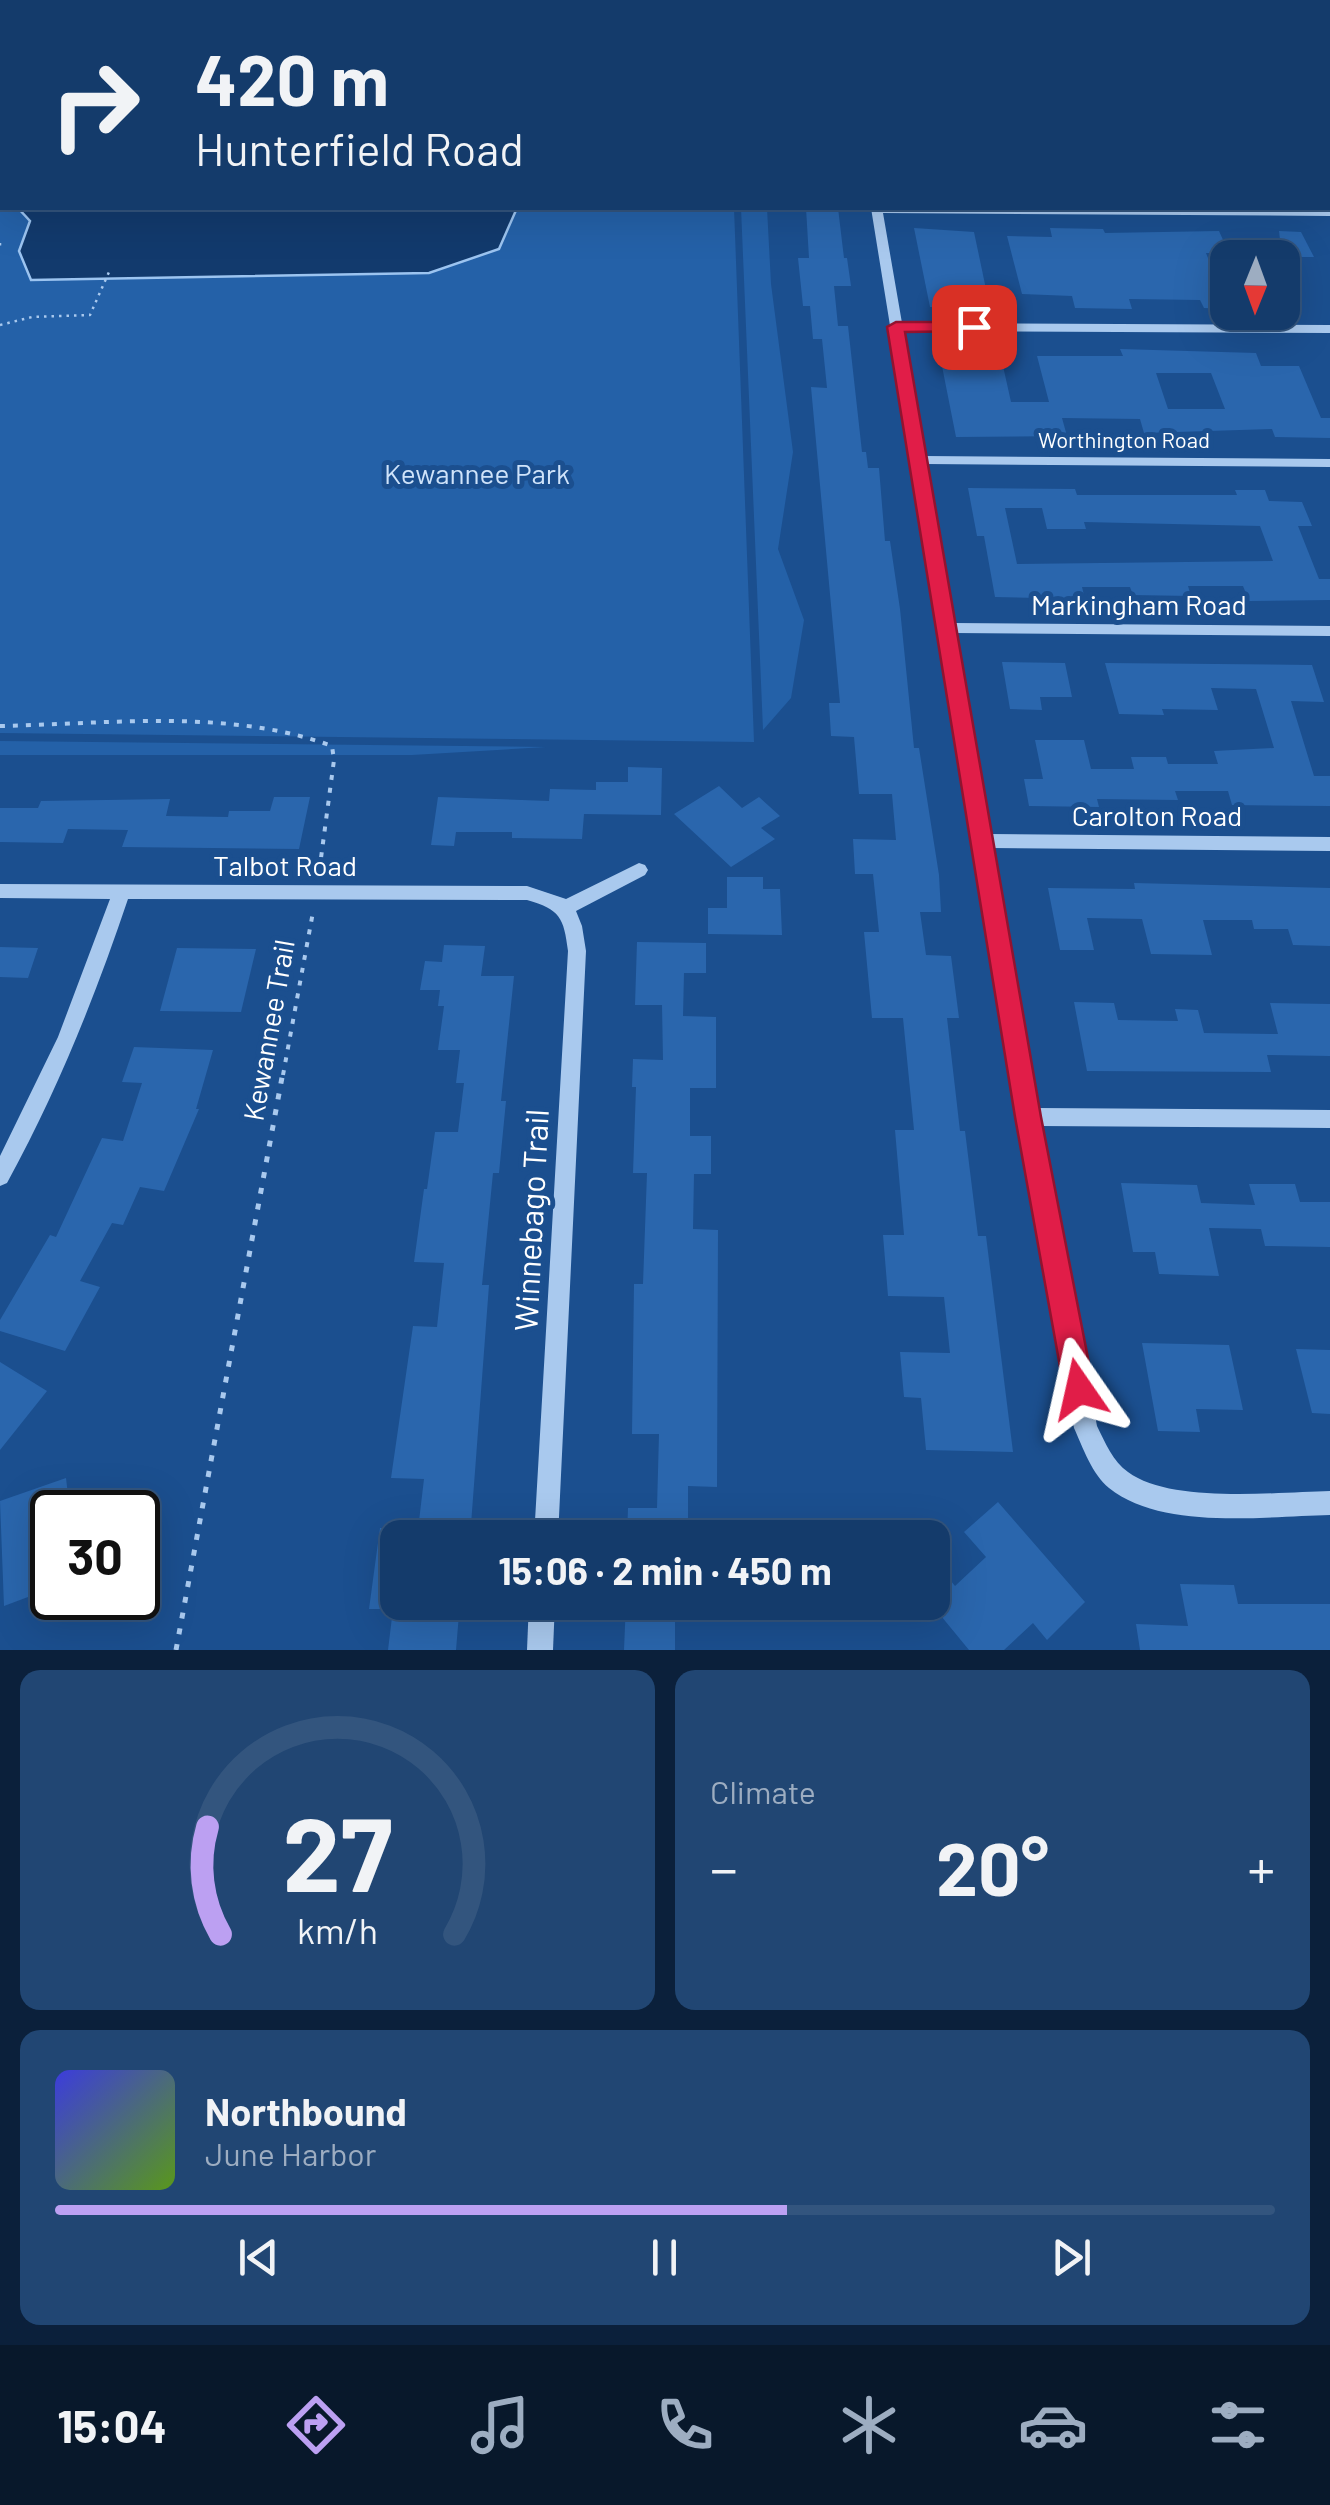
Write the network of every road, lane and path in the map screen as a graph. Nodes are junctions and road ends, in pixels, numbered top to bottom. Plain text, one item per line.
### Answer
1 (876, 210) edge
2 (990, 210) edge
3 (1330, 213) edge
4 (109, 272) dead end
5 (0, 326) edge
6 (896, 327) junction
7 (1330, 330) edge
8 (918, 460) junction
9 (1330, 463) edge
10 (948, 628) junction
11 (1330, 631) edge
12 (0, 726) edge
13 (984, 841) junction
14 (1330, 844) edge
15 (639, 870) dead end
16 (0, 891) edge
17 (121, 892) junction
18 (316, 894) junction
19 (566, 908) junction
20 (1028, 1117) junction
21 (1330, 1119) edge
22 (0, 1176) edge
23 (1330, 1503) edge
24 (547, 1520) edge
25 (541, 1620) edge
26 (176, 1650) edge
27 (540, 1650) edge

1 - 6 street
2 - 3 street
4 - 5 path
6 - 7 street
6 - 8 street
8 - 9 street, Worthington Road
8 - 10 street
10 - 11 street, Markingham Road
10 - 13 street
12 - 18 path, Kewannee Trail
13 - 14 street, Carolton Road
13 - 20 street
15 - 19 street
16 - 17 street, Talbot Road
17 - 18 street, Talbot Road
17 - 22 street
18 - 19 street, Talbot Road
18 - 26 path, Kewannee Trail
19 - 24 street, Winnebago Trail
20 - 21 street
20 - 23 street
25 - 27 street

